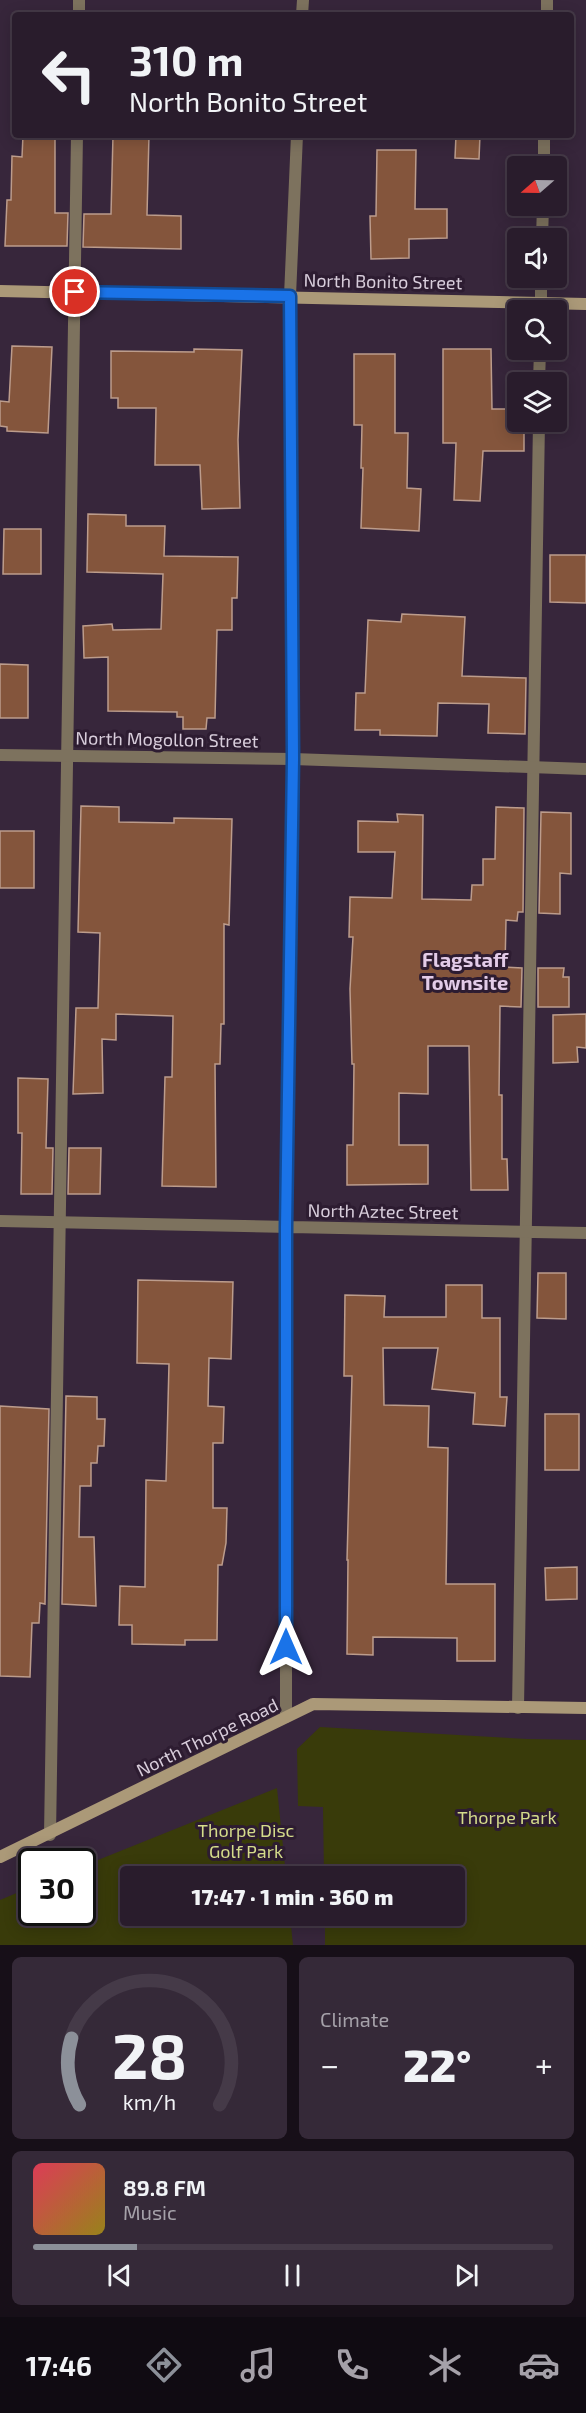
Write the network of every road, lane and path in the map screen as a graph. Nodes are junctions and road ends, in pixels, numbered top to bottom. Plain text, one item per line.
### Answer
1 (77, 138) edge
2 (297, 138) edge
3 (544, 138) edge
4 (544, 156) edge
5 (0, 291) edge
6 (75, 292) junction
7 (290, 296) junction
8 (586, 304) edge
9 (567, 305) edge
10 (507, 306) edge
11 (538, 432) edge
12 (0, 754) edge
13 (67, 756) junction
14 (293, 759) junction
15 (532, 767) junction
16 (586, 769) edge
17 (0, 1221) edge
18 (59, 1222) junction
19 (286, 1227) junction
20 (525, 1231) junction
21 (586, 1233) edge
22 (518, 1708) junction
23 (586, 1708) edge
24 (286, 1717) junction
25 (50, 1835) junction
26 (0, 1857) edge

1 - 6 street
2 - 7 street
3 - 4 street
5 - 6 street, North Bonito Street
6 - 7 street, North Bonito Street
6 - 13 street
7 - 10 street, North Bonito Street
7 - 14 street
8 - 9 street, North Bonito Street
11 - 15 street
12 - 13 street, North Mogollon Street
13 - 14 street, North Mogollon Street
13 - 18 street
14 - 15 street, North Mogollon Street
14 - 19 street
15 - 16 street, North Mogollon Street
15 - 20 street
17 - 18 street, North Aztec Street
18 - 19 street, North Aztec Street
18 - 25 street
19 - 20 street, North Aztec Street
19 - 24 street
20 - 21 street, North Aztec Street
20 - 22 street
22 - 23 street, North Thorpe Road
22 - 24 street, North Thorpe Road
24 - 25 street, North Thorpe Road
25 - 26 street, North Thorpe Road

